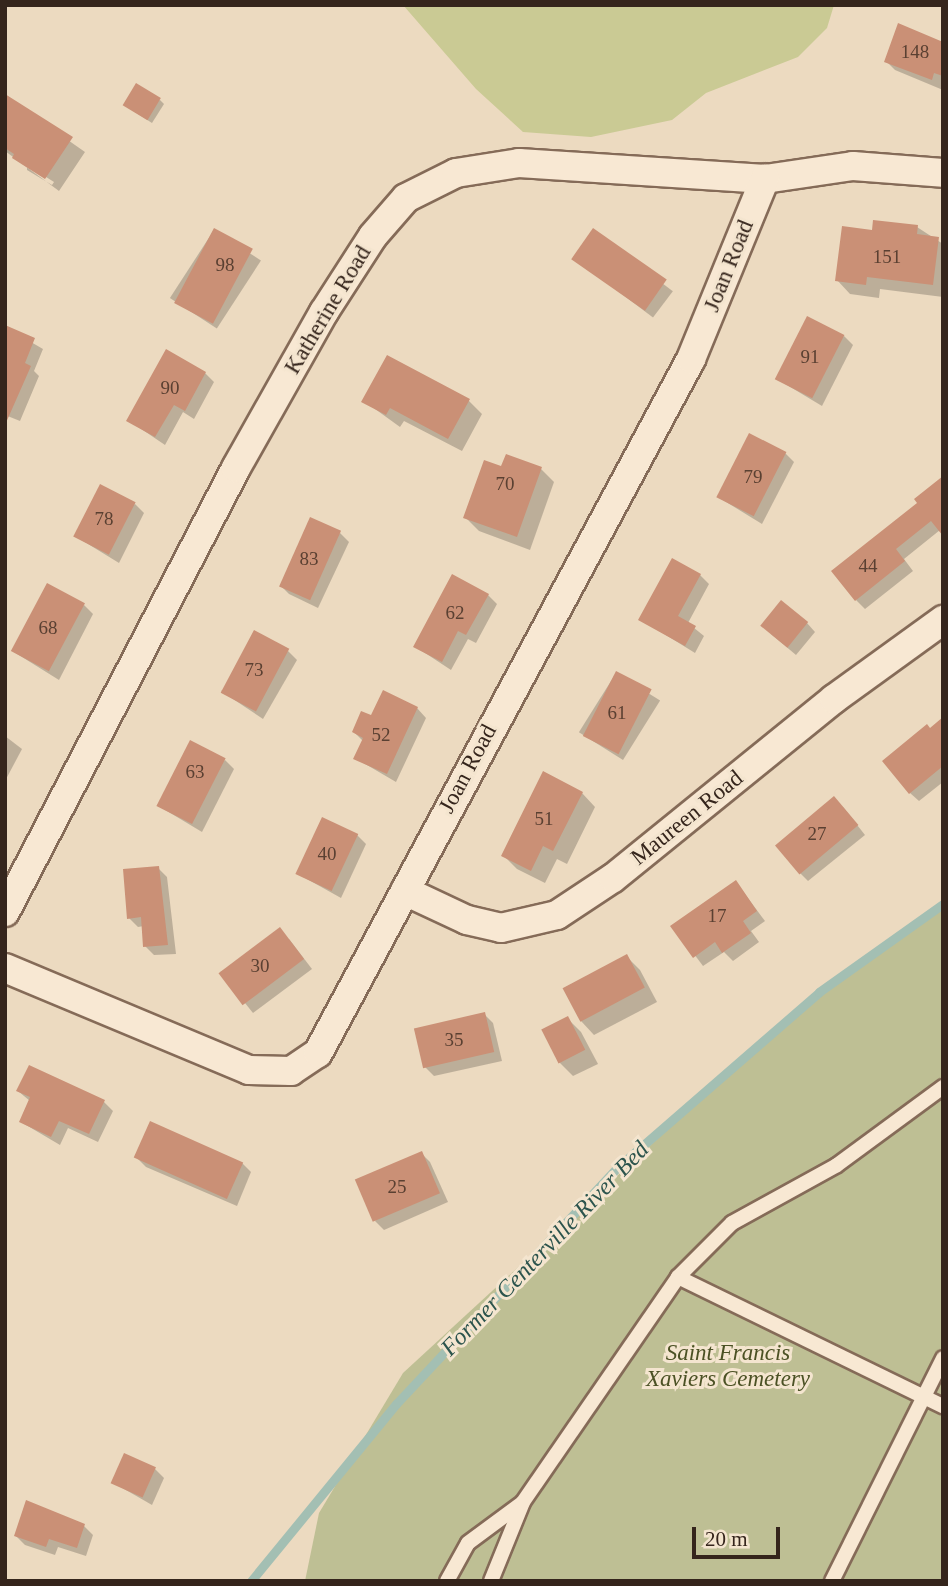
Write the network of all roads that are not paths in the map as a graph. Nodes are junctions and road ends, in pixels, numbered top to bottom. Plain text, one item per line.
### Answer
1 (943, 173) edge
2 (765, 179) junction
3 (943, 620) edge
4 (405, 891) junction
5 (5, 912) edge
6 (5, 968) edge
7 (943, 1087) edge
8 (678, 1277) junction
9 (943, 1358) edge
10 (923, 1396) junction
11 (943, 1406) edge
12 (523, 1502) junction
13 (447, 1581) edge
14 (491, 1581) edge
15 (832, 1581) edge

1 - 2 street, Katherine Road
2 - 4 street, Joan Road
2 - 5 street, Katherine Road
3 - 4 street, Maureen Road
4 - 6 street, Joan Road
7 - 8 lane
8 - 10 lane
8 - 12 lane
9 - 10 lane
10 - 11 lane
10 - 15 lane
12 - 13 lane
12 - 14 lane

